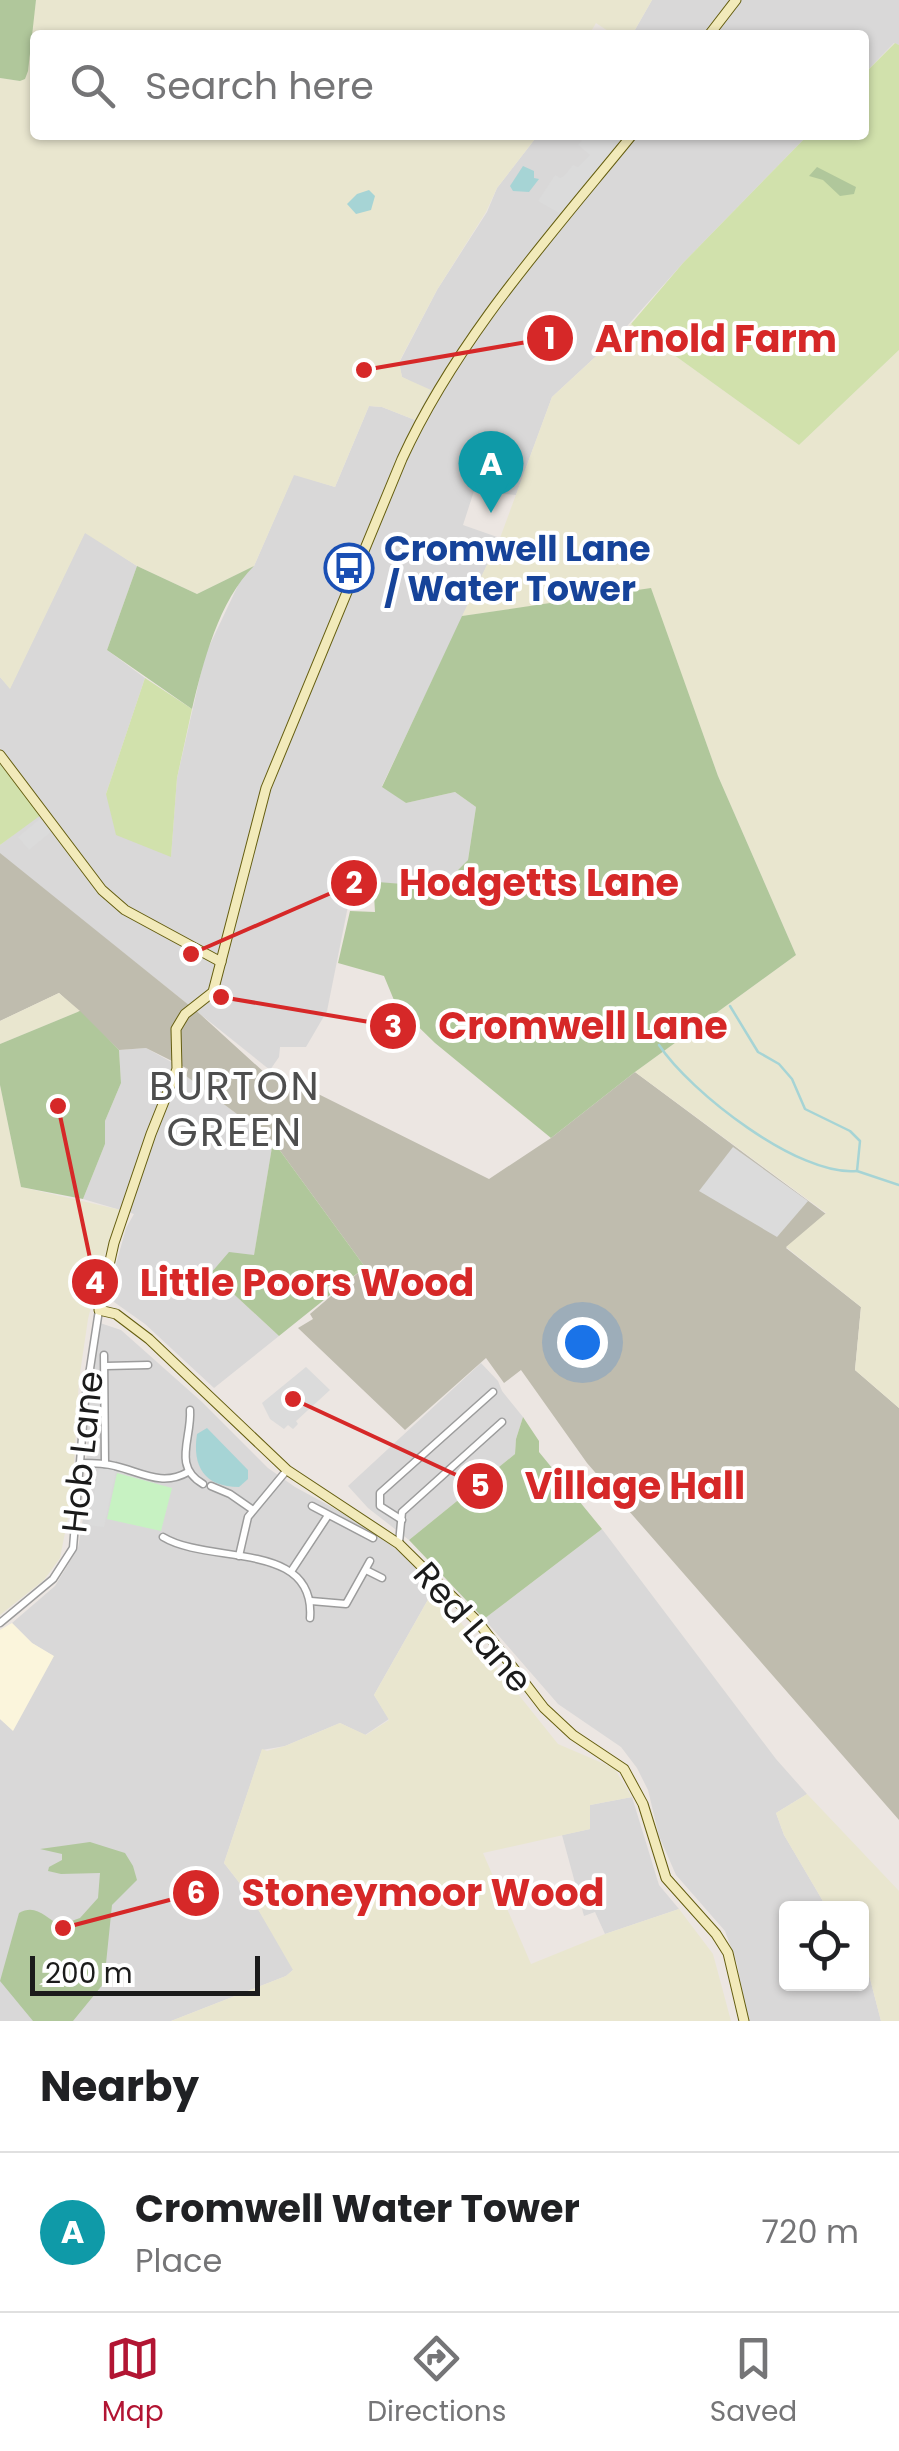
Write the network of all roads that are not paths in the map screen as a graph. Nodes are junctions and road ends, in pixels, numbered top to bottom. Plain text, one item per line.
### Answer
1 (736, 0) edge
2 (714, 30) edge
3 (628, 140) edge
4 (0, 755) edge
5 (221, 962) junction
6 (99, 1310) junction
7 (104, 1355) dead end
8 (106, 1366) junction
9 (148, 1366) dead end
10 (492, 1392) dead end
11 (190, 1410) dead end
12 (502, 1422) dead end
13 (81, 1463) junction
14 (105, 1464) junction
15 (288, 1470) junction
16 (188, 1472) junction
17 (312, 1506) dead end
18 (253, 1510) junction
19 (328, 1517) junction
20 (402, 1520) junction
21 (162, 1537) dead end
22 (373, 1538) dead end
23 (398, 1544) junction
24 (239, 1556) junction
25 (370, 1561) dead end
26 (292, 1570) junction
27 (366, 1570) junction
28 (382, 1578) dead end
29 (311, 1602) junction
30 (310, 1618) dead end
31 (0, 1623) edge
32 (744, 2021) edge

1 - 2 street
3 - 5 street
4 - 5 street
5 - 6 street
6 - 13 street, Hob Lane
6 - 15 street, Red Lane
7 - 8 street
8 - 9 street
8 - 14 street
10 - 20 street
11 - 16 street
12 - 20 street
13 - 14 street
13 - 31 street, Hob Lane
14 - 16 street
15 - 18 street
15 - 23 street, Red Lane
16 - 18 street
17 - 19 street
18 - 24 street
19 - 22 street
19 - 26 street
20 - 23 street
21 - 24 street
23 - 32 street, Red Lane
24 - 26 street
25 - 27 street
26 - 29 street
27 - 28 street
27 - 29 street
29 - 30 street

